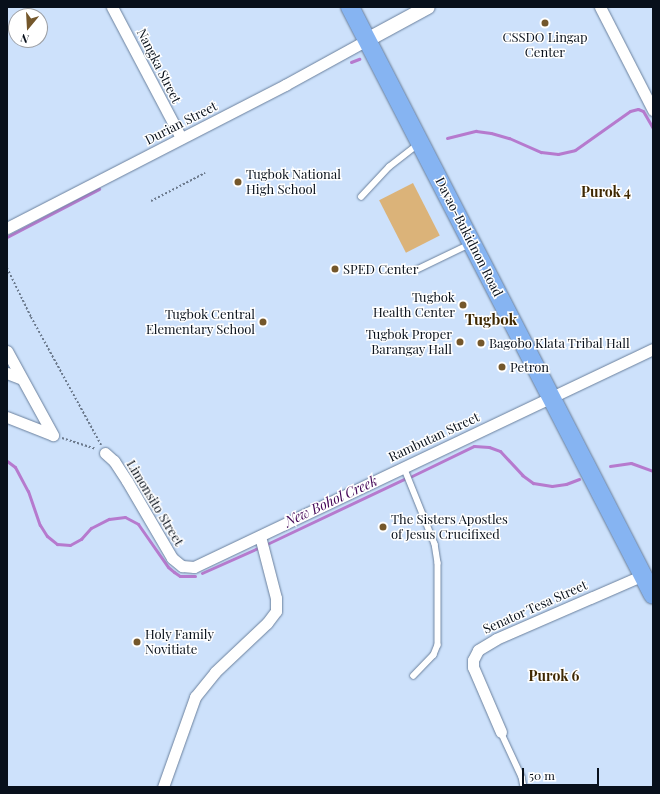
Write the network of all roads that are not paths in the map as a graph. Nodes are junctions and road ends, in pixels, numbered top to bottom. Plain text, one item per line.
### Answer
1 (112, 7) edge
2 (350, 7) edge
3 (428, 7) edge
4 (600, 7) edge
5 (367, 40) junction
6 (653, 110) edge
7 (181, 138) junction
8 (420, 142) junction
9 (361, 197) dead end
10 (7, 228) edge
11 (472, 243) junction
12 (414, 271) dead end
13 (653, 349) edge
14 (7, 351) edge
15 (7, 373) edge
16 (20, 378) junction
17 (552, 397) junction
18 (7, 417) edge
19 (105, 453) road end
20 (404, 467) junction
21 (260, 536) junction
22 (182, 566) joint
23 (643, 575) junction
24 (653, 595) edge
25 (414, 676) dead end
26 (501, 732) joint
27 (164, 787) edge
28 (524, 787) edge

1 - 7 street, Nangka Street
2 - 5 highway, Davao-Bukidnon Road
3 - 5 street
4 - 6 street
5 - 7 street, Durian Street
5 - 8 highway, Davao-Bukidnon Road
7 - 10 street, Durian Street
8 - 9 lane
8 - 11 highway, Davao-Bukidnon Road
11 - 12 lane
11 - 17 highway, Davao-Bukidnon Road
13 - 17 street, Rambutan Street
14 - 16 street
15 - 16 street
16 - 18 street
17 - 20 street, Rambutan Street
17 - 23 highway, Davao-Bukidnon Road
19 - 22 street, Limonsito Street
20 - 21 street, Rambutan Street
20 - 25 lane
21 - 22 street, Rambutan Street
21 - 27 street
23 - 24 highway, Davao-Bukidnon Road
23 - 26 street, Senator Tesa Street
26 - 28 lane

